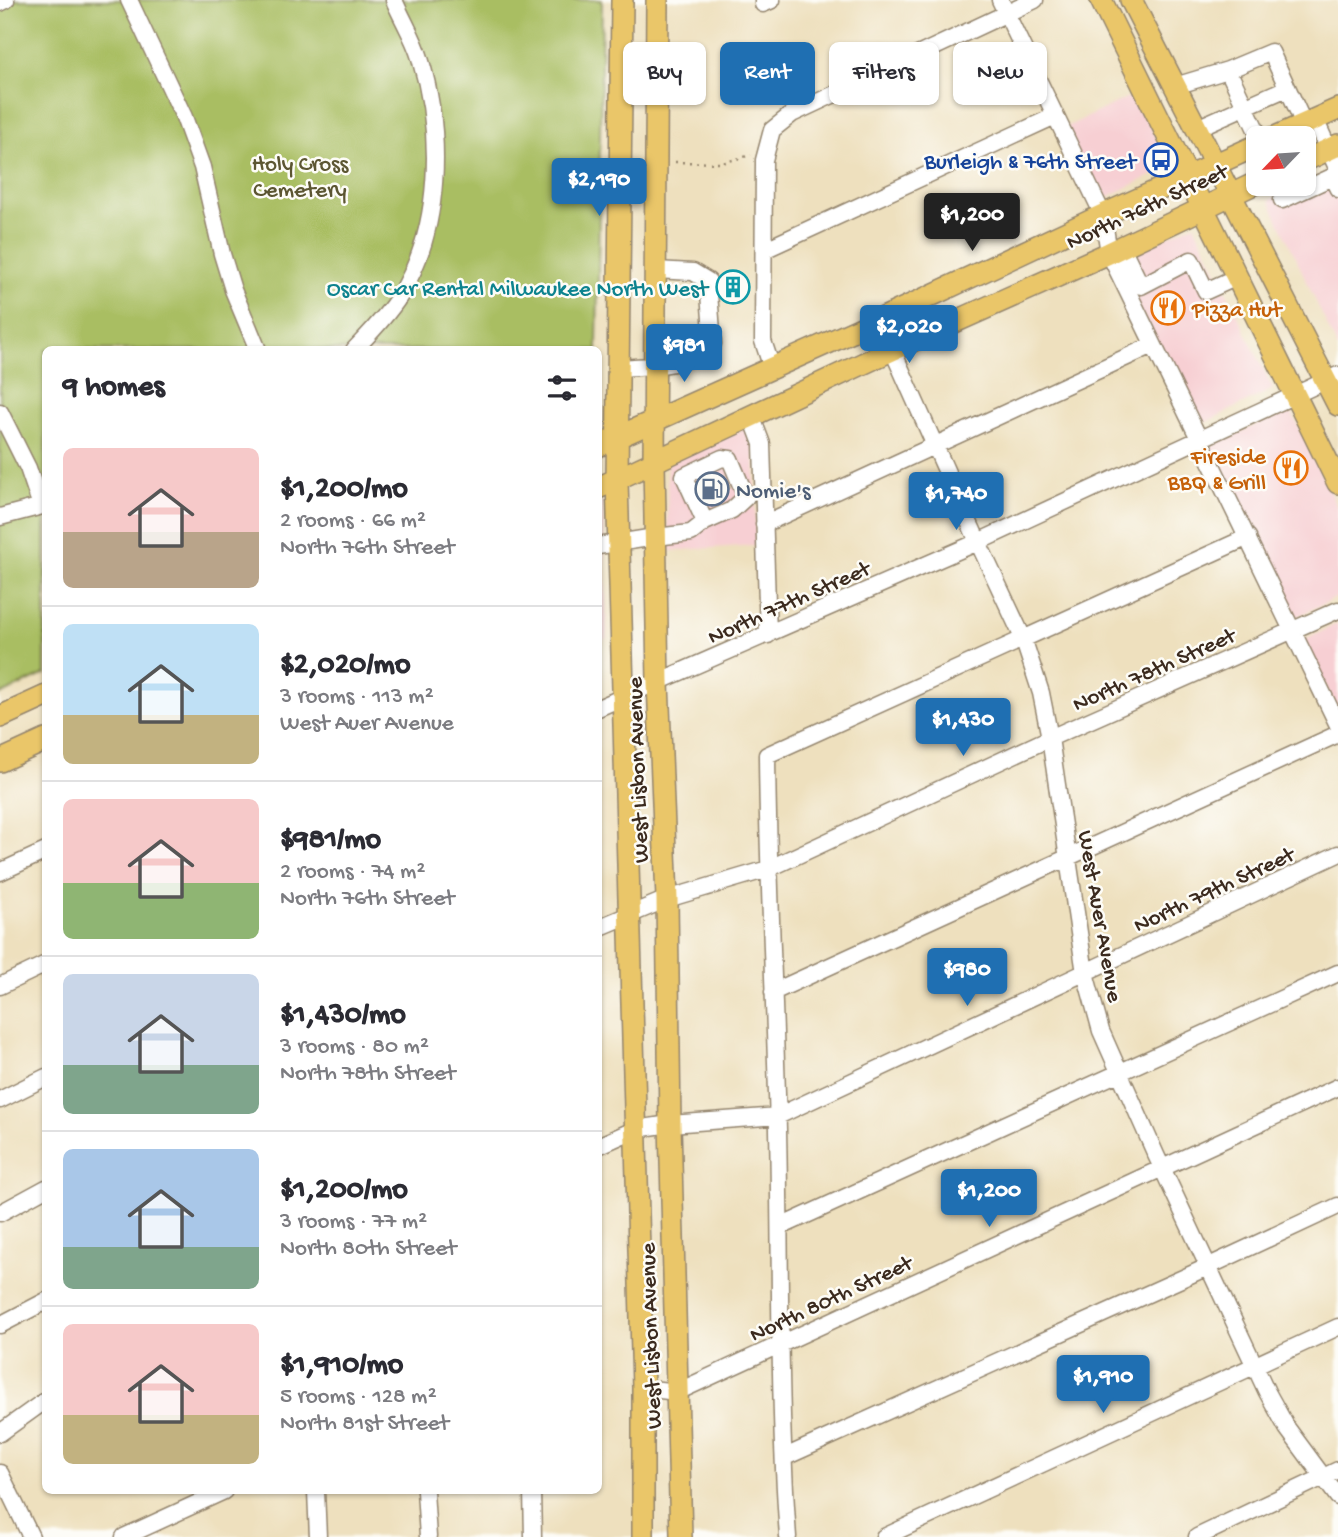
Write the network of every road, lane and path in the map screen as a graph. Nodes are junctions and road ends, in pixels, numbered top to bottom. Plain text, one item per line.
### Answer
1 (6, 0) edge
2 (129, 0) edge
3 (394, 0) edge
4 (622, 0) edge
5 (657, 0) edge
6 (762, 0) edge
7 (772, 0) edge
8 (1035, 0) edge
9 (1101, 0) edge
10 (1131, 0) edge
11 (0, 3) edge
12 (1003, 7) edge
13 (1228, 70) junction
14 (1175, 86) junction
15 (1287, 88) junction
16 (1149, 98) junction
17 (1245, 107) junction
18 (1338, 109) edge
19 (1055, 116) junction
20 (1309, 122) junction
21 (1254, 126) edge
22 (1300, 126) edge
23 (1197, 128) junction
24 (1333, 148) edge
25 (1246, 150) edge
26 (754, 155) dead end
27 (1316, 156) edge
28 (674, 162) dead end
29 (1215, 164) junction
30 (1338, 170) edge
31 (1188, 177) junction
32 (1246, 187) edge
33 (1338, 189) edge
34 (1231, 194) junction
35 (1282, 200) dead end
36 (1203, 208) junction
37 (1103, 215) junction
38 (764, 250) junction
39 (1115, 250) junction
40 (655, 270) junction
41 (1237, 277) junction
42 (879, 320) junction
43 (1153, 345) junction
44 (256, 346) edge
45 (358, 346) edge
46 (892, 350) junction
47 (654, 365) junction
48 (619, 368) junction
49 (772, 368) junction
50 (1332, 378) edge
51 (1295, 395) junction
52 (1338, 405) edge
53 (0, 412) edge
54 (751, 415) junction
55 (654, 421) junction
56 (711, 435) junction
57 (1198, 440) junction
58 (608, 441) edge
59 (934, 445) junction
60 (722, 458) junction
61 (654, 462) junction
62 (1338, 483) edge
63 (608, 484) edge
64 (42, 504) edge
65 (42, 506) edge
66 (0, 517) edge
67 (705, 522) junction
68 (764, 524) junction
69 (656, 537) junction
70 (1248, 537) junction
71 (978, 542) junction
72 (609, 545) edge
73 (1338, 610) edge
74 (1294, 631) junction
75 (768, 635) junction
76 (1023, 638) junction
77 (658, 682) junction
78 (624, 697) junction
79 (42, 698) edge
80 (602, 706) edge
81 (0, 717) edge
82 (1338, 724) edge
83 (1338, 734) edge
84 (1050, 738) junction
85 (42, 742) edge
86 (0, 761) edge
87 (42, 853) edge
88 (1338, 854) edge
89 (1068, 857) junction
90 (768, 869) junction
91 (0, 872) edge
92 (667, 899) junction
93 (630, 914) junction
94 (602, 926) edge
95 (42, 966) edge
96 (1085, 973) junction
97 (1338, 973) edge
98 (0, 986) edge
99 (773, 992) junction
100 (1119, 1073) junction
101 (42, 1079) edge
102 (1338, 1087) edge
103 (0, 1100) edge
104 (778, 1116) junction
105 (670, 1124) junction
106 (636, 1129) junction
107 (602, 1144) edge
108 (1162, 1169) junction
109 (42, 1190) edge
110 (1338, 1206) edge
111 (0, 1213) edge
112 (780, 1227) junction
113 (1208, 1267) junction
114 (42, 1303) edge
115 (0, 1325) edge
116 (1338, 1327) edge
117 (781, 1345) junction
118 (1255, 1365) junction
119 (643, 1388) junction
120 (677, 1392) junction
121 (42, 1403) edge
122 (0, 1433) edge
123 (785, 1457) junction
124 (0, 1473) edge
125 (1331, 1474) edge
126 (217, 1494) edge
127 (316, 1494) edge
128 (425, 1494) edge
129 (532, 1494) edge
130 (1338, 1497) edge
131 (31, 1537) edge
132 (124, 1537) edge
133 (318, 1537) edge
134 (428, 1537) edge
135 (533, 1537) edge
136 (643, 1537) edge
137 (681, 1537) edge
138 (789, 1537) edge
139 (884, 1537) edge
140 (1197, 1537) edge

1 - 11 street
2 - 44 street
3 - 45 street
4 - 48 main road, West Lisbon Avenue
5 - 40 main road, West Lisbon Avenue
6 - 7 street
8 - 12 street
9 - 16 main road
10 - 14 main road
12 - 19 street
12 - 38 street
13 - 14 street
13 - 15 street
13 - 17 street
14 - 16 main road
14 - 23 main road
15 - 17 street
15 - 20 street
16 - 31 main road
17 - 21 street
17 - 23 street
18 - 20 main road
19 - 37 street
19 - 38 street
20 - 22 main road
20 - 24 street
23 - 29 main road
24 - 27 main road
24 - 30 street
25 - 29 main road, North 76th Street
26 - 28 path
29 - 31 main road, North 76th Street
29 - 34 main road
31 - 36 main road
31 - 37 main road, North 76th Street
32 - 34 main road, North 76th Street
33 - 35 street
34 - 36 main road, North 76th Street
34 - 50 main road
36 - 39 main road, North 76th Street
36 - 41 main road
37 - 39 street
37 - 42 main road, North 76th Street
38 - 49 street
39 - 41 street
39 - 43 street
39 - 46 main road, North 76th Street
40 - 47 main road, West Lisbon Avenue
40 - 47 street
41 - 51 main road
42 - 46 street, West Auer Avenue
42 - 49 main road, North 76th Street
43 - 57 street
43 - 59 street
46 - 54 main road, North 76th Street
46 - 59 street, West Auer Avenue
47 - 48 street
47 - 55 main road, West Lisbon Avenue
48 - 58 main road, West Lisbon Avenue
49 - 55 main road, North 76th Street
50 - 51 street, North 77th Street
50 - 52 main road
51 - 57 street, North 77th Street
51 - 62 main road
53 - 64 street
54 - 56 main road, North 76th Street
54 - 68 street
55 - 58 main road, North 76th Street
55 - 61 main road, West Lisbon Avenue
56 - 60 street
56 - 61 main road, North 76th Street
57 - 70 street
57 - 71 street, North 77th Street
58 - 63 main road, West Lisbon Avenue
59 - 68 street
59 - 71 street, West Auer Avenue
60 - 67 street
60 - 67 street
61 - 63 main road, North 76th Street
61 - 69 main road, West Lisbon Avenue
63 - 72 main road, West Lisbon Avenue
65 - 66 street
67 - 69 street
68 - 75 street
69 - 72 street
69 - 77 main road, West Lisbon Avenue
70 - 74 street
70 - 76 street
71 - 75 street, North 77th Street
71 - 76 street, West Auer Avenue
72 - 78 main road, West Lisbon Avenue
73 - 74 street, North 78th Street
74 - 82 street
74 - 84 street, North 78th Street
75 - 77 street, North 77th Street
76 - 84 street, West Auer Avenue
76 - 90 street
77 - 78 street, North 77th Street
77 - 92 main road, West Lisbon Avenue
78 - 80 street, North 77th Street
78 - 93 main road, West Lisbon Avenue
79 - 81 main road
83 - 89 street
84 - 89 street, West Auer Avenue
84 - 90 street, North 78th Street
85 - 86 main road
87 - 91 street
88 - 96 street, North 79th Street
89 - 96 street, West Auer Avenue
89 - 99 street
90 - 92 street, North 78th Street
90 - 99 street
92 - 93 street, North 78th Street
92 - 105 main road, West Lisbon Avenue
93 - 94 street, North 78th Street
93 - 106 main road, West Lisbon Avenue
95 - 98 street
96 - 100 street, West Auer Avenue
96 - 104 street, North 79th Street
97 - 100 street
99 - 104 street
100 - 108 street, West Auer Avenue
100 - 112 street
101 - 103 street
102 - 108 street, North 80th Street
104 - 105 street, North 79th Street
104 - 112 street
105 - 106 street, North 79th Street
105 - 120 main road, West Lisbon Avenue
106 - 107 street, North 79th Street
106 - 119 main road, West Lisbon Avenue
108 - 113 street, West Auer Avenue
108 - 117 street, North 80th Street
109 - 111 street
110 - 113 street
112 - 117 street
113 - 118 street, West Auer Avenue
113 - 123 street
114 - 115 street
116 - 118 street
117 - 120 street, North 80th Street
117 - 123 street
118 - 125 street, West Auer Avenue
118 - 139 street
119 - 120 street
119 - 136 main road, West Lisbon Avenue
120 - 137 main road, West Lisbon Avenue
121 - 122 street
123 - 138 street
124 - 131 street
125 - 130 street, West Auer Avenue
125 - 140 street
126 - 132 street
127 - 133 street
128 - 134 street
129 - 135 street

